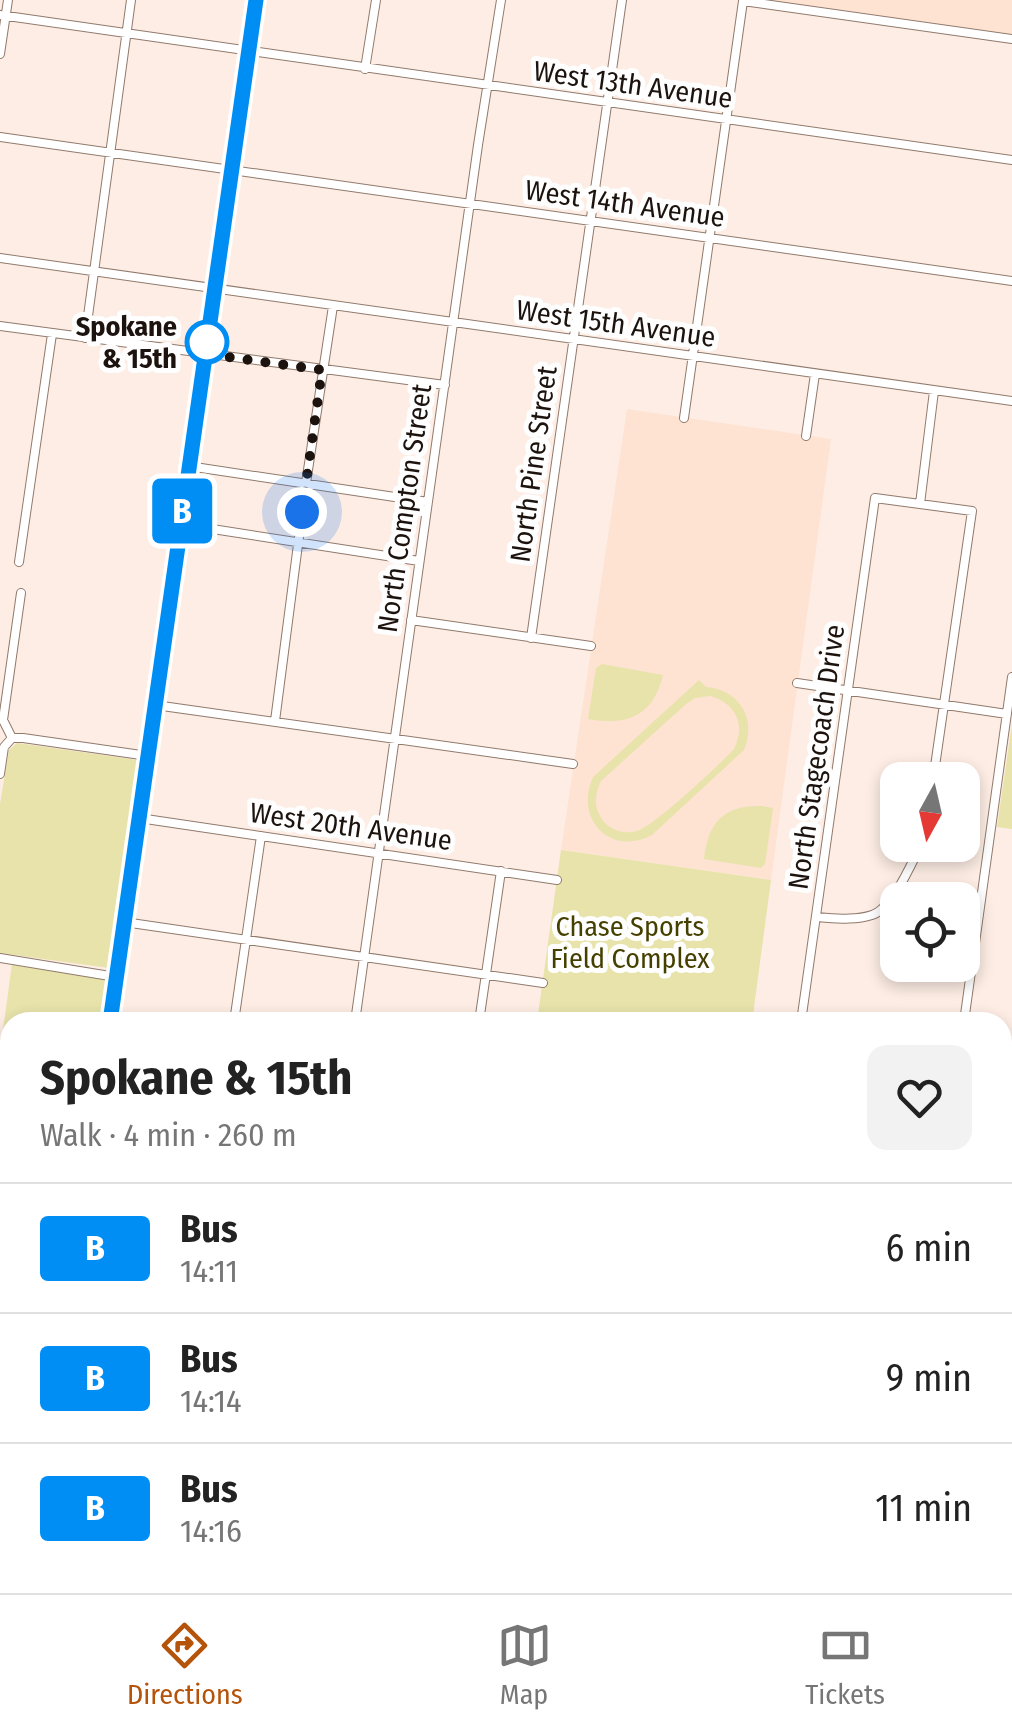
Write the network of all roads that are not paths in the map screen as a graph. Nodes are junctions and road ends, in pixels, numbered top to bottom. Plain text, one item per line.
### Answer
1 (8, 0) edge
2 (131, 0) edge
3 (256, 0) edge
4 (376, 0) edge
5 (501, 0) edge
6 (622, 0) edge
7 (741, 0) edge
8 (3, 16) edge
9 (126, 35) junction
10 (1012, 39) edge
11 (248, 52) junction
12 (0, 54) edge
13 (366, 68) junction
14 (488, 86) junction
15 (608, 103) junction
16 (727, 120) junction
17 (0, 137) edge
18 (110, 153) junction
19 (1012, 160) edge
20 (232, 170) junction
21 (470, 203) junction
22 (590, 220) junction
23 (711, 238) junction
24 (0, 258) edge
25 (92, 271) junction
26 (1012, 281) edge
27 (214, 289) junction
28 (332, 306) junction
29 (453, 323) junction
30 (0, 326) edge
31 (52, 334) junction
32 (84, 338) junction
33 (573, 340) junction
34 (206, 354) junction
35 (694, 357) junction
36 (322, 370) junction
37 (815, 374) junction
38 (444, 385) junction
39 (934, 391) junction
40 (1012, 401) edge
41 (684, 418) dead end
42 (806, 436) dead end
43 (188, 466) junction
44 (306, 483) junction
45 (428, 502) junction
46 (920, 504) junction
47 (180, 524) junction
48 (299, 542) junction
49 (420, 561) junction
50 (19, 562) dead end
51 (21, 593) dead end
52 (411, 620) junction
53 (531, 638) junction
54 (590, 646) dead end
55 (1012, 676) edge
56 (797, 683) dead end
57 (849, 691) junction
58 (155, 705) junction
59 (944, 705) junction
60 (1007, 714) junction
61 (275, 721) junction
62 (12, 738) junction
63 (394, 738) junction
64 (148, 756) junction
65 (936, 762) edge
66 (573, 764) dead end
67 (0, 774) edge
68 (139, 818) junction
69 (261, 836) junction
70 (379, 853) junction
71 (912, 862) edge
72 (501, 871) junction
73 (557, 880) dead end
74 (816, 917) junction
75 (124, 922) junction
76 (244, 939) junction
77 (364, 957) junction
78 (0, 958) edge
79 (486, 974) junction
80 (116, 977) junction
81 (543, 982) dead end
82 (111, 1012) edge
83 (235, 1012) edge
84 (356, 1012) edge
85 (480, 1012) edge
86 (802, 1012) edge
87 (965, 1012) edge

1 - 8 street
2 - 9 street
3 - 11 main road
4 - 13 street
5 - 14 street, North Compton Street
6 - 15 street, North Pine Street
7 - 10 street
7 - 16 street
8 - 9 street, West 13th Avenue
8 - 12 street
9 - 11 street, West 13th Avenue
9 - 18 street
11 - 13 street, West 13th Avenue
11 - 20 main road
13 - 14 street, West 13th Avenue
14 - 15 street, West 13th Avenue
14 - 21 street, North Compton Street
15 - 16 street, West 13th Avenue
15 - 22 street, North Pine Street
16 - 19 street, West 13th Avenue
16 - 23 street
17 - 18 street, West 14th Avenue
18 - 20 street, West 14th Avenue
18 - 25 street
20 - 21 street, West 14th Avenue
20 - 27 main road
21 - 22 street, West 14th Avenue
21 - 29 street, North Compton Street
22 - 23 street, West 14th Avenue
22 - 33 street, North Pine Street
23 - 26 street, West 14th Avenue
23 - 35 street
24 - 25 street, West 15th Avenue
25 - 27 street, West 15th Avenue
25 - 32 street
27 - 28 street, West 15th Avenue
27 - 34 main road
28 - 29 street, West 15th Avenue
28 - 36 street
29 - 33 street, West 15th Avenue
29 - 38 street, North Compton Street
30 - 31 street
31 - 32 street
31 - 50 street
32 - 34 street
33 - 35 street, West 15th Avenue
33 - 53 street, North Pine Street
34 - 36 street
34 - 43 main road
35 - 37 street, West 15th Avenue
35 - 41 street
36 - 38 street
36 - 44 street
37 - 39 street, West 15th Avenue
37 - 42 street
38 - 45 street, North Compton Street
39 - 40 street, West 15th Avenue
39 - 46 street
43 - 44 street
43 - 47 main road
44 - 45 street
44 - 48 street
45 - 49 street, North Compton Street
46 - 57 street, North Stagecoach Drive
46 - 59 street
47 - 48 street
47 - 58 main road
48 - 49 street
48 - 61 street
49 - 52 street, North Compton Street
51 - 62 street
52 - 53 street
52 - 63 street, North Compton Street
53 - 54 street
55 - 60 street
56 - 57 street
57 - 59 street
57 - 74 street, North Stagecoach Drive
58 - 61 street
58 - 64 main road
59 - 60 street
59 - 65 street
60 - 87 street
61 - 63 street
62 - 64 street
62 - 67 street
63 - 66 street
63 - 70 street, North Compton Street
64 - 68 main road
68 - 69 street, West 20th Avenue
68 - 75 main road
69 - 70 street, West 20th Avenue
69 - 76 street
70 - 72 street, West 20th Avenue
70 - 77 street, North Compton Street
71 - 74 street
72 - 73 street, West 20th Avenue
72 - 79 street
74 - 86 street, North Stagecoach Drive
75 - 76 street
75 - 80 main road
76 - 77 street
76 - 83 street
77 - 79 street
77 - 84 street, North Compton Street
78 - 80 street
79 - 81 street
79 - 85 street
80 - 82 main road

